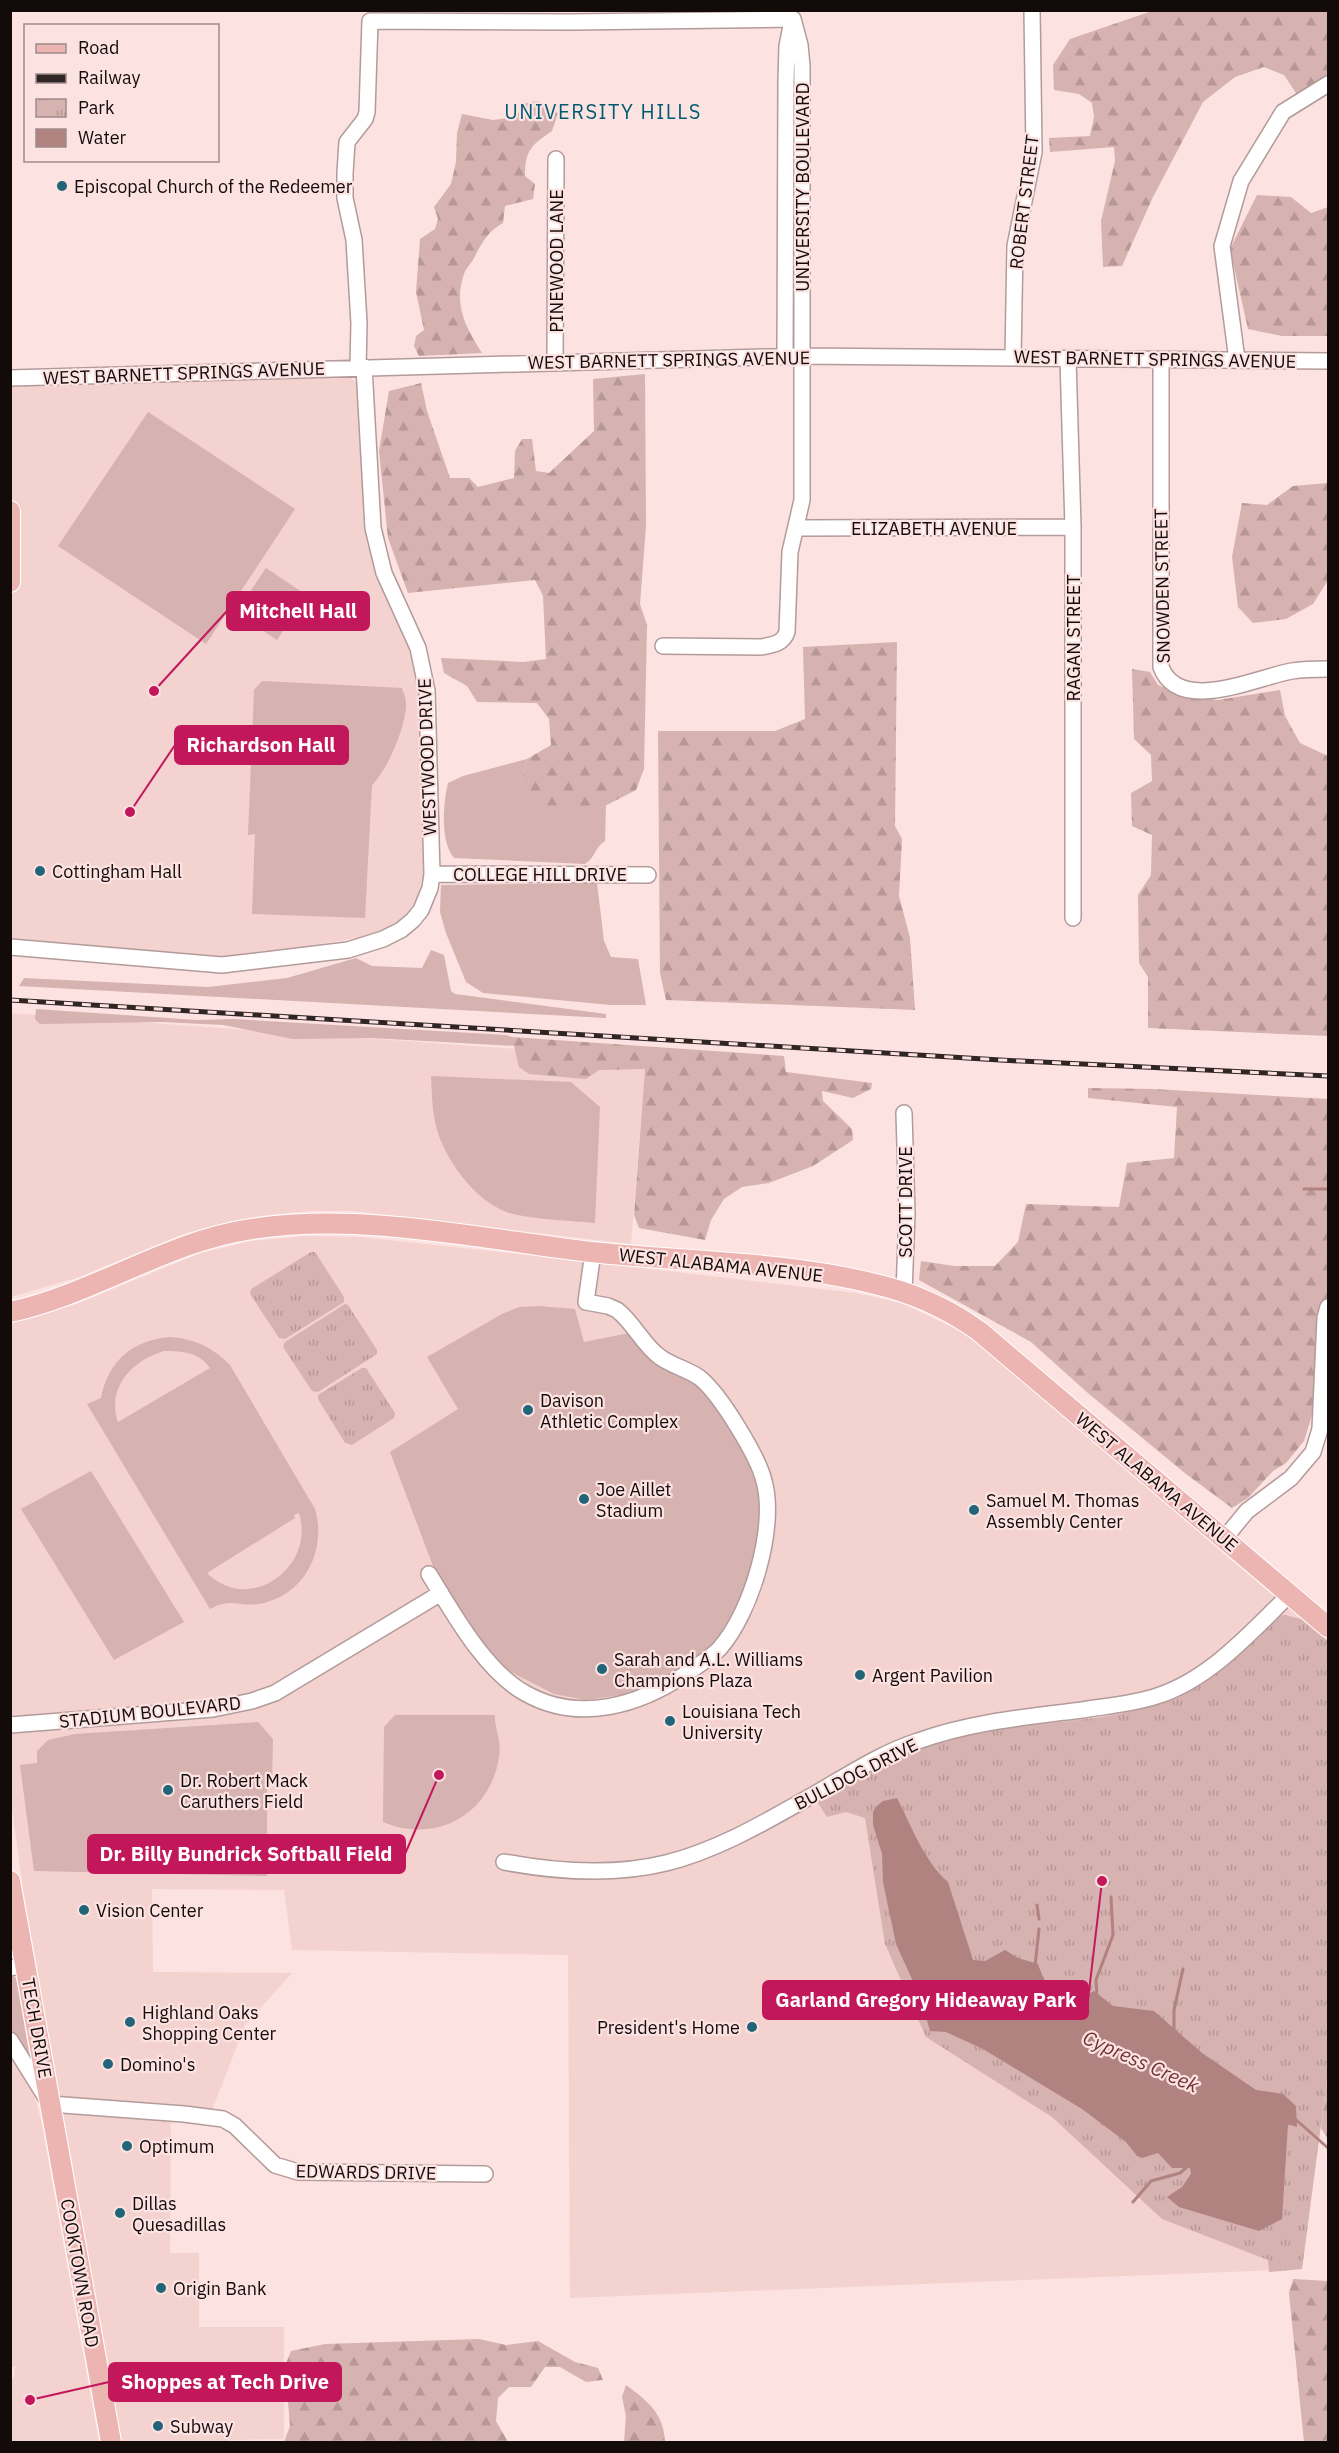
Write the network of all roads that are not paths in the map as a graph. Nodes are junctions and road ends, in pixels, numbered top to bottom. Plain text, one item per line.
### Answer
1 (1032, 10) edge
2 (793, 15) edge
3 (1329, 84) edge
4 (556, 159) dead end
5 (802, 356) junction
6 (785, 357) junction
7 (1013, 358) junction
8 (1068, 359) junction
9 (1238, 360) junction
10 (1161, 361) junction
11 (1329, 361) edge
12 (555, 362) junction
13 (361, 367) junction
14 (10, 378) edge
15 (10, 511) edge
16 (1073, 527) junction
17 (796, 528) junction
18 (10, 582) edge
19 (663, 646) dead end
20 (1329, 669) edge
21 (432, 874) junction
22 (648, 874) dead end
23 (1073, 918) dead end
24 (10, 947) edge
25 (904, 1113) dead end
26 (593, 1252) junction
27 (904, 1292) junction
28 (1329, 1307) edge
29 (10, 1312) edge
30 (1224, 1539) junction
31 (429, 1574) dead end
32 (441, 1593) junction
33 (1290, 1595) junction
34 (1329, 1626) edge
35 (10, 1725) edge
36 (504, 1862) dead end
37 (10, 1881) edge
38 (18, 1966) edge
39 (10, 2040) edge
40 (50, 2104) junction
41 (485, 2174) dead end
42 (111, 2442) edge

1 - 7 street, ROBERT STREET
2 - 5 street, UNIVERSITY BOULEVARD
2 - 6 street, UNIVERSITY BOULEVARD
2 - 13 street, WESTWOOD DRIVE
3 - 9 street
4 - 12 street, PINEWOOD LANE
5 - 6 street, WEST BARNETT SPRINGS AVENUE
5 - 7 street, WEST BARNETT SPRINGS AVENUE
5 - 17 street, UNIVERSITY BOULEVARD
6 - 12 street, WEST BARNETT SPRINGS AVENUE
7 - 8 street, WEST BARNETT SPRINGS AVENUE
8 - 10 street, WEST BARNETT SPRINGS AVENUE
8 - 16 street, RAGAN STREET
9 - 10 street, WEST BARNETT SPRINGS AVENUE
9 - 11 street, WEST BARNETT SPRINGS AVENUE
10 - 20 street, SNOWDEN STREET
12 - 13 street, WEST BARNETT SPRINGS AVENUE
13 - 14 street, WEST BARNETT SPRINGS AVENUE
13 - 21 street, WESTWOOD DRIVE
15 - 18 main road
16 - 17 street, ELIZABETH AVENUE
16 - 23 street, RAGAN STREET
17 - 19 street, UNIVERSITY BOULEVARD
21 - 22 street, COLLEGE HILL DRIVE
21 - 24 street, WESTWOOD DRIVE
25 - 27 street, SCOTT DRIVE
26 - 27 main road, WEST ALABAMA AVENUE
26 - 29 main road, WEST ALABAMA AVENUE
26 - 32 street
27 - 30 main road, WEST ALABAMA AVENUE
28 - 30 street
30 - 33 main road, WEST ALABAMA AVENUE
31 - 32 street
32 - 35 street, STADIUM BOULEVARD
33 - 34 main road, WEST ALABAMA AVENUE
33 - 36 street, BULLDOG DRIVE
37 - 38 main road, TECH DRIVE
38 - 40 main road, TECH DRIVE
39 - 40 street
40 - 41 street, EDWARDS DRIVE
40 - 42 main road, COOKTOWN ROAD

